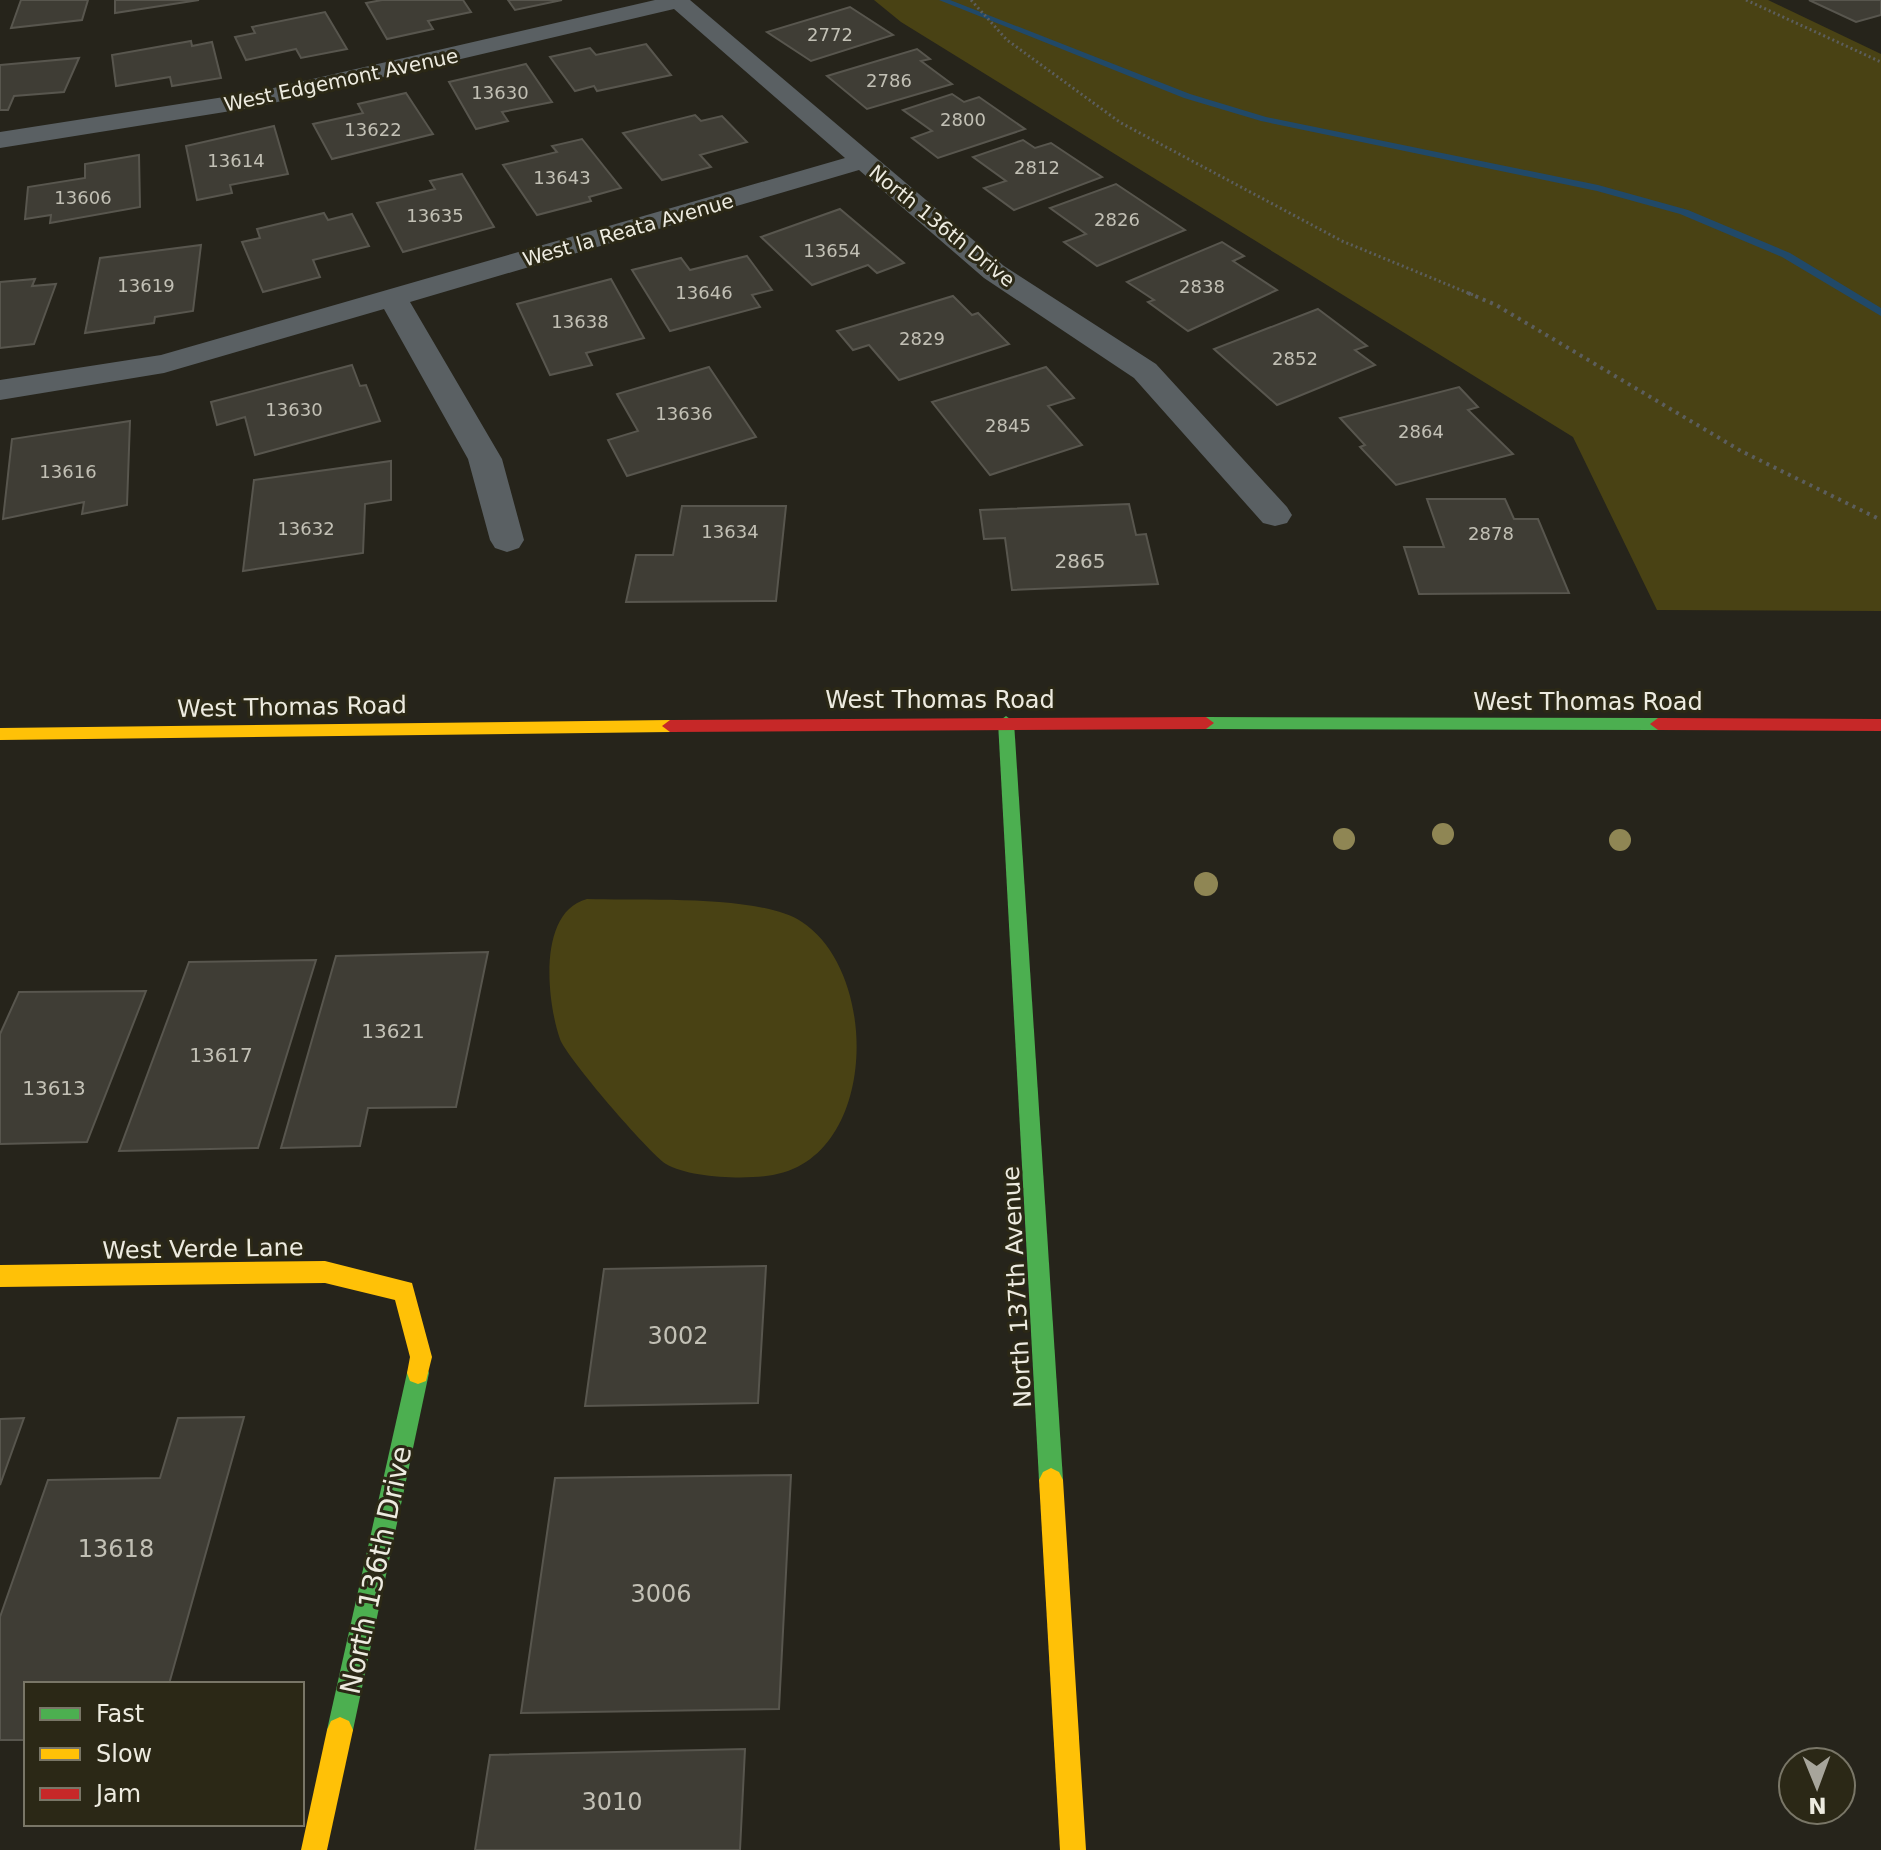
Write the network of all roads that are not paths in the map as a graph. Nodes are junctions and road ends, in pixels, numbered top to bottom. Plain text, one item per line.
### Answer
1 (677, 0) edge
2 (0, 140) edge
3 (862, 161) junction
4 (394, 300) junction
5 (0, 390) edge
6 (1275, 515) dead end
7 (507, 540) dead end
8 (1006, 722) junction
9 (1881, 725) edge
10 (0, 734) edge
11 (0, 1276) edge
12 (404, 1291) joint
13 (314, 1850) edge
14 (1073, 1850) edge

1 - 2 street, West Edgemont Avenue
1 - 3 street, North 136th Drive
3 - 4 street, West la Reata Avenue
3 - 6 street, North 136th Drive
4 - 5 street, West la Reata Avenue
4 - 7 street
8 - 9 main road, West Thomas Road
8 - 10 main road, West Thomas Road
8 - 14 main road, North 137th Avenue
11 - 12 main road, West Verde Lane
12 - 13 main road, North 136th Drive

